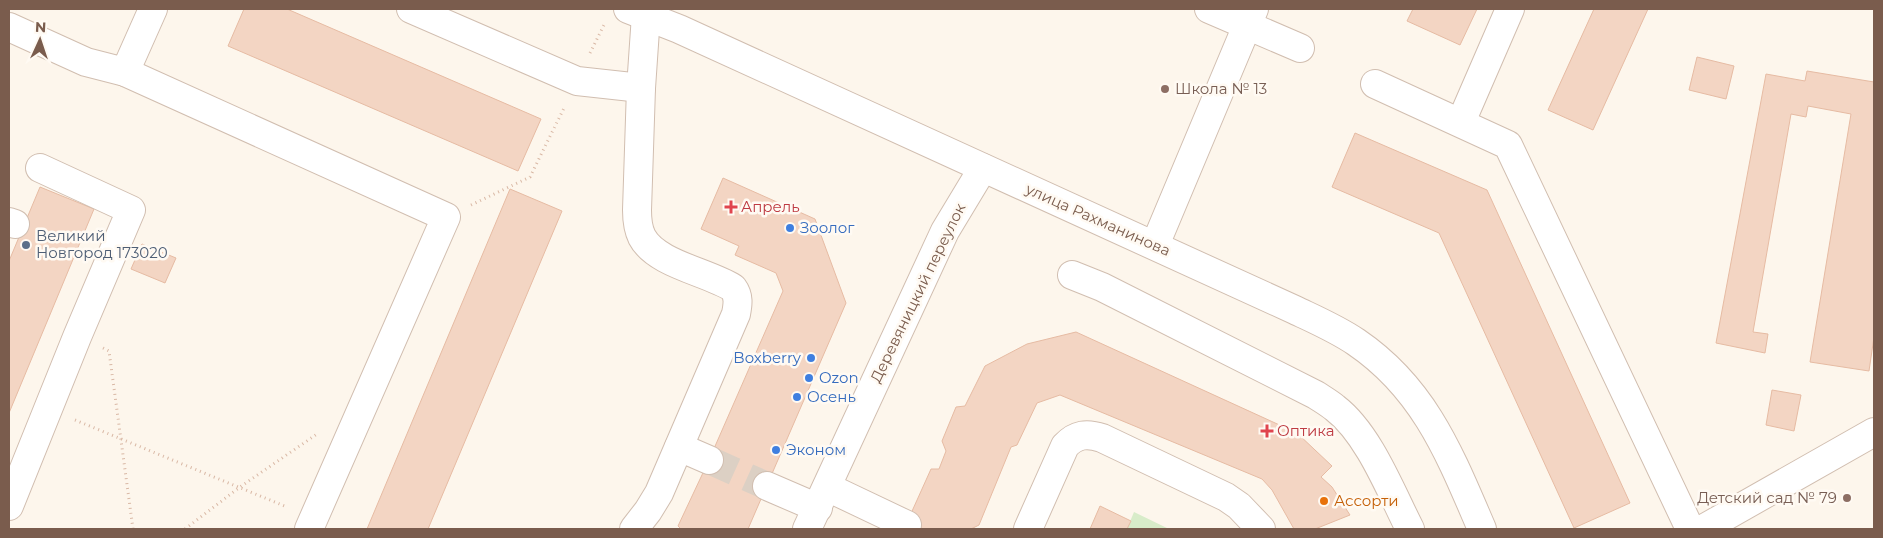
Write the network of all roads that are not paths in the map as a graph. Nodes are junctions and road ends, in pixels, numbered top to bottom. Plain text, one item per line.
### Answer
1 (153, 9) edge
2 (411, 9) edge
3 (1209, 9) edge
4 (1510, 9) edge
5 (637, 12) edge
6 (1250, 17) edge
7 (683, 19) edge
8 (9, 27) edge
9 (1300, 48) dead end
10 (125, 72) junction
11 (1375, 84) dead end
12 (641, 88) junction
13 (1461, 122) junction
14 (40, 168) dead end
15 (983, 168) junction
16 (1155, 246) junction
17 (1072, 275) dead end
18 (1874, 432) edge
19 (679, 447) junction
20 (710, 460) tunnel mouth
21 (768, 486) tunnel mouth
22 (9, 506) edge
23 (817, 508) edge
24 (311, 523) edge
25 (907, 525) dead end
26 (1475, 527) edge
27 (634, 529) edge
28 (1028, 529) edge
29 (1261, 529) edge
30 (1410, 529) edge
31 (1690, 529) edge
32 (1704, 529) edge

1 - 10 street
2 - 12 street
3 - 6 street
4 - 13 street
5 - 7 street, улица Рахманинова
5 - 12 street
6 - 9 street
6 - 16 street
7 - 15 street, улица Рахманинова
8 - 10 street
10 - 24 street
11 - 13 street
12 - 19 street
13 - 31 street
14 - 22 street
15 - 16 street, улица Рахманинова
15 - 23 street, Деревяницкий переулок
16 - 26 street, улица Рахманинова
17 - 30 street
18 - 32 street
19 - 20 street
19 - 27 street
21 - 23 street
23 - 25 street
28 - 29 street

